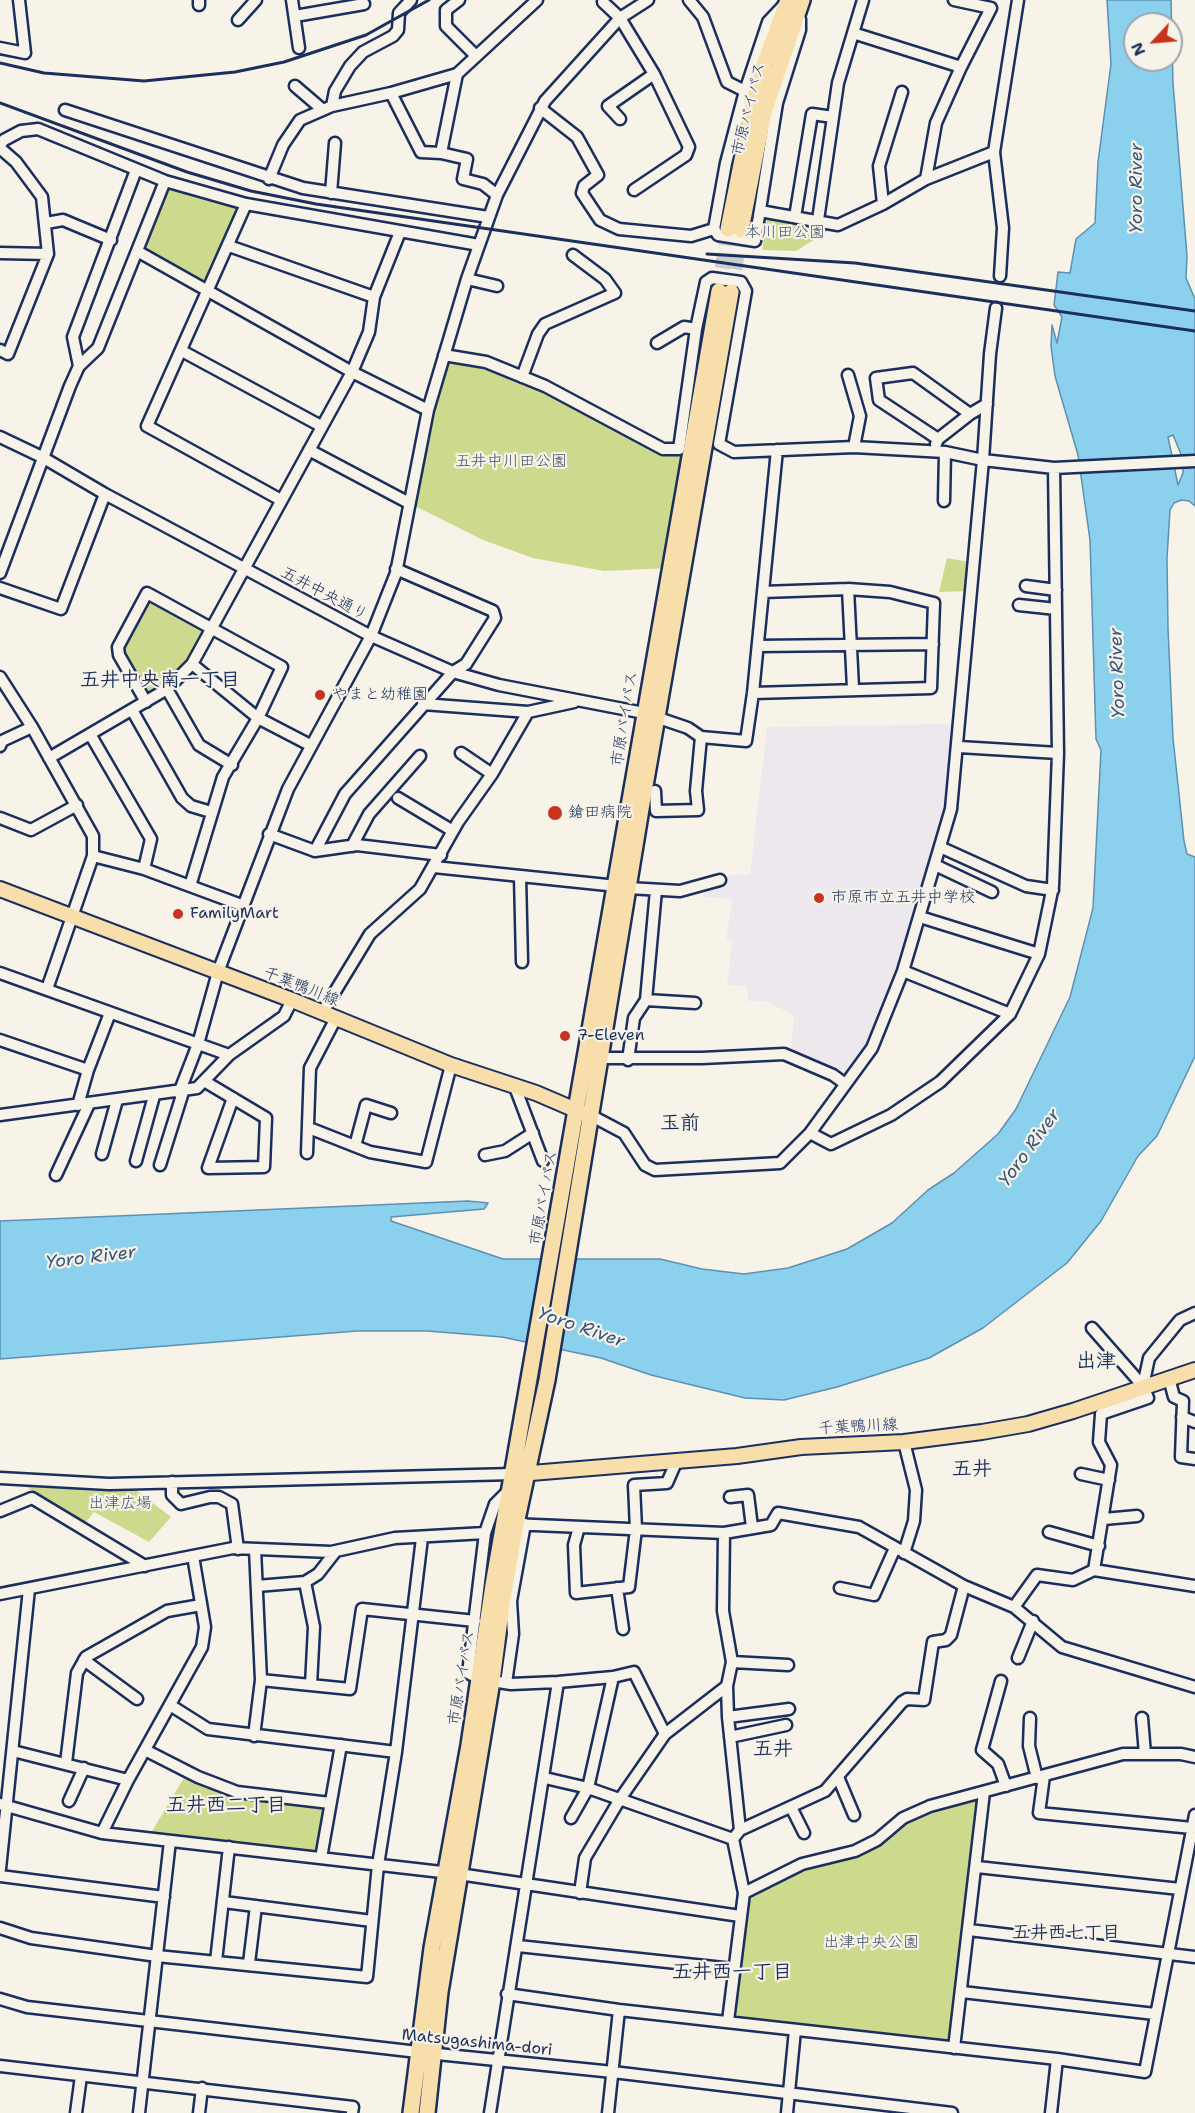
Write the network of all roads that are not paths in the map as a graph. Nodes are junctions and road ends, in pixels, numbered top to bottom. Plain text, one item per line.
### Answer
1 (19, 0) edge
2 (256, 0) edge
3 (292, 0) edge
4 (411, 0) edge
5 (459, 0) edge
6 (537, 0) edge
7 (648, 0) edge
8 (688, 0) edge
9 (863, 0) edge
10 (954, 0) edge
11 (1018, 0) edge
12 (604, 1) edge
13 (795, 1) edge
14 (364, 4) dead end
15 (295, 15) junction
16 (620, 18) junction
17 (238, 20) dead end
18 (853, 33) junction
19 (0, 48) edge
20 (299, 48) dead end
21 (475, 55) junction
22 (961, 67) junction
23 (457, 74) junction
24 (654, 74) junction
25 (295, 86) dead end
26 (745, 91) junction
27 (902, 92) dead end
28 (391, 93) junction
29 (328, 108) junction
30 (540, 108) junction
31 (65, 110) dead end
32 (833, 117) junction
33 (620, 119) dead end
34 (335, 143) dead end
35 (0, 146) edge
36 (994, 152) junction
37 (441, 153) junction
38 (136, 170) junction
39 (926, 178) junction
40 (269, 179) junction
41 (165, 181) junction
42 (634, 190) dead end
43 (331, 193) junction
44 (497, 195) junction
45 (246, 204) junction
46 (883, 204) junction
47 (760, 211) junction
48 (488, 217) junction
49 (795, 217) junction
50 (818, 220) junction
51 (46, 223) junction
52 (728, 229) junction
53 (400, 232) junction
54 (111, 240) junction
55 (478, 245) junction
56 (229, 246) junction
57 (137, 251) junction
58 (0, 253) edge
59 (48, 254) junction
60 (573, 255) dead end
61 (1000, 276) dead end
62 (467, 279) junction
63 (497, 286) dead end
64 (208, 292) junction
65 (725, 292) tunnel mouth
66 (374, 297) junction
67 (996, 308) dead end
68 (696, 329) junction
69 (657, 342) dead end
70 (0, 350) edge
71 (182, 351) junction
72 (444, 355) junction
73 (79, 366) junction
74 (352, 372) junction
75 (848, 375) dead end
76 (522, 377) junction
77 (987, 404) junction
78 (428, 410) junction
79 (970, 414) junction
80 (321, 426) junction
81 (0, 437) edge
82 (938, 439) junction
83 (854, 447) junction
84 (309, 450) junction
85 (777, 450) junction
86 (933, 451) junction
87 (945, 452) junction
88 (42, 457) junction
89 (983, 460) junction
90 (1195, 461) edge
91 (1054, 468) junction
92 (105, 494) junction
93 (281, 500) junction
94 (944, 501) dead end
95 (409, 503) junction
96 (244, 568) junction
97 (396, 569) junction
98 (0, 573) edge
99 (1026, 586) dead end
100 (0, 588) edge
101 (848, 589) junction
102 (1056, 590) junction
103 (763, 592) junction
104 (1019, 605) dead end
105 (1056, 609) junction
106 (213, 628) junction
107 (371, 636) junction
108 (851, 643) junction
109 (933, 644) junction
110 (758, 646) junction
111 (192, 664) junction
112 (453, 672) junction
113 (0, 677) edge
114 (853, 688) junction
115 (167, 689) junction
116 (753, 693) junction
117 (579, 700) junction
118 (146, 702) junction
119 (423, 705) junction
120 (132, 710) junction
121 (528, 712) junction
122 (650, 715) junction
123 (258, 718) junction
124 (32, 727) junction
125 (90, 734) junction
126 (701, 737) junction
127 (310, 745) junction
128 (0, 746) edge
129 (959, 747) junction
130 (461, 753) dead end
131 (1058, 753) junction
132 (420, 756) dead end
133 (49, 758) junction
134 (232, 765) junction
135 (492, 774) junction
136 (656, 791) dead end
137 (398, 798) dead end
138 (77, 805) junction
139 (211, 812) junction
140 (0, 818) edge
141 (453, 831) junction
142 (269, 834) junction
143 (352, 846) junction
144 (940, 847) junction
145 (315, 851) junction
146 (441, 855) junction
147 (93, 856) junction
148 (935, 865) junction
149 (434, 867) junction
150 (144, 869) junction
151 (520, 876) junction
152 (720, 880) dead end
153 (189, 886) junction
154 (623, 887) junction
155 (0, 889) edge
156 (656, 890) junction
157 (1053, 890) junction
158 (992, 892) dead end
159 (243, 906) junction
160 (73, 914) junction
161 (920, 917) junction
162 (1039, 954) junction
163 (522, 962) dead end
164 (903, 971) junction
165 (218, 972) junction
166 (0, 973) edge
167 (47, 989) junction
168 (292, 1000) junction
169 (646, 1000) junction
170 (695, 1003) dead end
171 (110, 1013) junction
172 (322, 1013) junction
173 (1010, 1014) junction
174 (336, 1018) junction
175 (0, 1040) edge
176 (198, 1044) junction
177 (229, 1055) junction
178 (599, 1058) junction
179 (628, 1060) junction
180 (451, 1065) junction
181 (88, 1070) junction
182 (204, 1081) junction
183 (844, 1083) junction
184 (515, 1087) junction
185 (181, 1092) junction
186 (154, 1096) junction
187 (233, 1098) junction
188 (117, 1100) junction
189 (84, 1105) junction
190 (391, 1113) dead end
191 (583, 1113) junction
192 (0, 1115) edge
193 (309, 1128) junction
194 (533, 1133) junction
195 (810, 1133) junction
196 (354, 1146) junction
197 (307, 1153) dead end
198 (102, 1154) dead end
199 (484, 1155) dead end
200 (136, 1161) dead end
201 (543, 1161) dead end
202 (160, 1166) dead end
203 (574, 1172) junction
204 (57, 1175) dead end
205 (1195, 1313) edge
206 (1092, 1328) dead end
207 (1195, 1370) edge
208 (1169, 1378) junction
209 (1143, 1386) junction
210 (1182, 1417) junction
211 (1195, 1422) edge
212 (904, 1442) junction
213 (1195, 1459) edge
214 (677, 1460) junction
215 (1081, 1474) dead end
216 (0, 1478) edge
217 (518, 1478) junction
218 (1109, 1480) junction
219 (172, 1482) junction
220 (730, 1497) dead end
221 (0, 1511) edge
222 (1137, 1516) dead end
223 (1104, 1519) junction
224 (515, 1524) junction
225 (579, 1527) junction
226 (752, 1527) junction
227 (636, 1529) junction
228 (1049, 1532) dead end
229 (485, 1533) junction
230 (724, 1533) junction
231 (422, 1538) junction
232 (1099, 1546) junction
233 (238, 1549) junction
234 (255, 1549) junction
235 (900, 1550) junction
236 (336, 1551) junction
237 (193, 1556) junction
238 (145, 1566) junction
239 (1094, 1570) junction
240 (305, 1582) junction
241 (257, 1586) junction
242 (964, 1586) junction
243 (1195, 1586) edge
244 (617, 1588) junction
245 (840, 1588) dead end
246 (29, 1590) junction
247 (0, 1594) edge
248 (201, 1605) junction
249 (1014, 1607) junction
250 (414, 1612) junction
251 (475, 1621) junction
252 (1033, 1621) junction
253 (623, 1629) dead end
254 (1018, 1658) dead end
255 (84, 1660) junction
256 (732, 1662) junction
257 (788, 1665) dead end
258 (613, 1677) junction
259 (261, 1680) junction
260 (493, 1681) junction
261 (1001, 1681) dead end
262 (558, 1682) junction
263 (311, 1685) junction
264 (727, 1686) junction
265 (1195, 1687) edge
266 (137, 1699) dead end
267 (170, 1705) junction
268 (789, 1709) dead end
269 (728, 1717) junction
270 (1030, 1718) dead end
271 (1142, 1718) dead end
272 (786, 1725) dead end
273 (665, 1734) junction
274 (255, 1736) junction
275 (729, 1737) junction
276 (341, 1745) junction
277 (145, 1750) junction
278 (13, 1751) junction
279 (396, 1752) junction
280 (1145, 1754) junction
281 (1195, 1757) edge
282 (66, 1764) junction
283 (84, 1768) junction
284 (838, 1777) junction
285 (1041, 1777) junction
286 (545, 1778) junction
287 (128, 1780) junction
288 (1006, 1786) junction
289 (588, 1788) junction
290 (984, 1792) junction
291 (620, 1799) junction
292 (69, 1801) dead end
293 (330, 1803) junction
294 (3, 1804) edge
295 (791, 1807) junction
296 (854, 1815) dead end
297 (1195, 1815) edge
298 (571, 1818) dead end
299 (1192, 1828) junction
300 (102, 1833) junction
301 (804, 1833) dead end
302 (736, 1834) junction
303 (170, 1840) junction
304 (229, 1847) junction
305 (321, 1858) junction
306 (378, 1865) junction
307 (977, 1867) junction
308 (0, 1869) edge
309 (453, 1873) junction
310 (0, 1876) edge
311 (526, 1886) junction
312 (1180, 1889) junction
313 (580, 1893) junction
314 (744, 1893) junction
315 (164, 1897) junction
316 (224, 1902) junction
317 (256, 1906) junction
318 (740, 1916) junction
319 (372, 1921) junction
320 (0, 1928) edge
321 (969, 1930) junction
322 (518, 1946) junction
323 (1167, 1954) junction
324 (157, 1956) junction
325 (1195, 1957) edge
326 (216, 1961) junction
327 (249, 1963) junction
328 (733, 1969) junction
329 (962, 1992) junction
330 (507, 1994) junction
331 (0, 1999) edge
332 (619, 2010) junction
333 (1155, 2014) junction
334 (148, 2021) junction
335 (728, 2021) junction
336 (795, 2030) junction
337 (954, 2048) junction
338 (418, 2052) junction
339 (434, 2054) junction
340 (497, 2059) junction
341 (1057, 2059) junction
342 (0, 2066) edge
343 (613, 2072) junction
344 (81, 2076) junction
345 (143, 2082) junction
346 (202, 2088) junction
347 (789, 2093) junction
348 (76, 2113) edge
349 (139, 2113) edge
350 (199, 2113) edge
351 (352, 2113) edge
352 (411, 2113) edge
353 (427, 2113) edge
354 (490, 2113) edge
355 (608, 2113) edge
356 (787, 2113) edge
357 (952, 2113) edge
358 (1051, 2113) edge

1 - 19 street
2 - 17 street
3 - 15 street
4 - 29 street
5 - 21 street
6 - 21 street
7 - 16 street
8 - 26 street
9 - 18 street
10 - 22 street
11 - 36 street
12 - 16 street
13 - 26 street
13 - 47 street
13 - 52 highway, 市原バイパス
14 - 15 street
15 - 20 street
16 - 24 street
16 - 30 street
18 - 22 street
18 - 32 street
21 - 23 street
22 - 39 street
23 - 28 street
23 - 37 street
24 - 33 street
24 - 42 street
25 - 29 street
26 - 52 street
27 - 46 street
28 - 29 street
28 - 37 street
29 - 40 street
30 - 44 street
30 - 52 street
31 - 40 street
32 - 49 street
32 - 50 street
34 - 43 street
35 - 38 street
35 - 51 street
36 - 39 street
36 - 61 street
37 - 44 street
38 - 41 street
38 - 54 street
39 - 46 street
40 - 43 street
41 - 45 street
41 - 57 street
43 - 48 street
44 - 48 street
45 - 53 street
45 - 56 street
46 - 50 street
47 - 49 street
47 - 52 street
48 - 55 street
49 - 50 street
51 - 54 street
51 - 59 street
53 - 55 street
53 - 66 street
54 - 73 street
55 - 62 street
56 - 64 street
56 - 66 street
57 - 64 street
57 - 73 street
58 - 59 street
59 - 70 street
60 - 76 street
62 - 63 street
62 - 72 street
64 - 71 street
64 - 74 street
65 - 122 highway, 市原バイパス
66 - 74 street
67 - 77 street
68 - 69 street
68 - 76 street
68 - 85 street
71 - 80 street
71 - 93 street
72 - 76 street
72 - 78 street
73 - 88 street
74 - 78 street
74 - 80 street
75 - 83 street
77 - 79 street
77 - 89 street
78 - 95 street
79 - 82 street
79 - 82 street
80 - 84 street
81 - 88 street, 五井中央通り
82 - 86 street
83 - 85 street
83 - 86 street
84 - 93 street
84 - 95 street
85 - 103 street
86 - 87 street
87 - 89 street
87 - 94 street
88 - 92 street, 五井中央通り
88 - 98 street
89 - 91 street
89 - 129 street
90 - 91 street
91 - 102 street
92 - 96 street, 五井中央通り
92 - 100 street
93 - 96 street
95 - 97 street
96 - 106 street
96 - 107 street, 五井中央通り
97 - 107 street
97 - 112 street
99 - 102 street
101 - 103 street
101 - 108 street
101 - 109 street
102 - 105 street
103 - 110 street
104 - 105 street
105 - 131 street
106 - 111 street
106 - 118 street
106 - 123 street
107 - 112 street, 五井中央通り
107 - 127 street
108 - 109 street
108 - 110 street
108 - 114 street
109 - 114 street
110 - 116 street
111 - 115 street
111 - 123 street
112 - 117 street, 五井中央通り
112 - 119 street
113 - 124 street
114 - 116 street
115 - 118 street
115 - 134 street
116 - 126 street
117 - 121 street
117 - 122 street, 五井中央通り
118 - 120 street
119 - 121 street
119 - 145 street
120 - 125 street
120 - 139 street
121 - 135 street
122 - 126 street, 五井中央通り
122 - 154 highway, 市原バイパス
123 - 127 street
123 - 134 street
124 - 128 street
124 - 133 street
125 - 133 street
125 - 150 street
126 - 136 street
127 - 142 street
129 - 131 street
129 - 144 street
130 - 135 street
131 - 157 street
132 - 143 street
133 - 138 street
134 - 139 street
135 - 141 street
137 - 141 street
138 - 140 street
138 - 147 street
139 - 153 street
141 - 146 street
142 - 145 street
142 - 159 street
143 - 145 street
143 - 146 street
144 - 148 street
144 - 157 street
146 - 149 street
147 - 150 street
147 - 160 street
148 - 158 street
148 - 161 street
149 - 151 street
149 - 172 street
150 - 153 street
151 - 154 street
151 - 163 street
152 - 156 street
153 - 159 street
154 - 156 street
154 - 178 highway, 市原バイパス
154 - 191 highway, 市原バイパス
155 - 160 main road, 千葉鴨川線
156 - 169 street
157 - 162 street
159 - 165 street
160 - 165 main road, 千葉鴨川線
160 - 167 street
161 - 162 street
161 - 164 street
162 - 173 street
164 - 173 street
164 - 183 street
165 - 168 main road, 千葉鴨川線
165 - 176 street
166 - 167 street
167 - 171 street
168 - 172 main road, 千葉鴨川線
168 - 177 street
169 - 170 street
169 - 179 street
171 - 176 street
171 - 181 street
172 - 174 main road, 千葉鴨川線
173 - 195 street
174 - 180 main road, 千葉鴨川線
174 - 193 street
175 - 181 street
176 - 177 street
176 - 185 street
177 - 182 street
178 - 179 street
178 - 191 highway, 市原バイパス
179 - 183 street
180 - 184 main road, 千葉鴨川線
180 - 196 street
181 - 189 street
182 - 185 street
182 - 187 street
183 - 195 street
184 - 191 main road, 千葉鴨川線
184 - 194 street
185 - 186 street
185 - 202 street
186 - 188 street
186 - 200 street
187 - 187 street
188 - 189 street
188 - 198 street
189 - 192 street
189 - 204 street
190 - 196 street
191 - 195 street
191 - 203 highway, 市原バイパス
193 - 196 street
193 - 197 street
194 - 199 street
194 - 201 street
203 - 217 highway, 市原バイパス
203 - 217 highway, 市原バイパス
205 - 209 street
206 - 209 street
207 - 208 main road, 千葉鴨川線
208 - 209 main road, 千葉鴨川線
208 - 210 street
209 - 212 main road, 千葉鴨川線
209 - 218 street
210 - 211 street
210 - 213 street
212 - 214 main road, 千葉鴨川線
212 - 235 street
214 - 217 main road, 千葉鴨川線
214 - 227 street
215 - 218 street
216 - 219 street
217 - 219 street
217 - 224 highway, 市原バイパス
217 - 229 street
218 - 223 street
219 - 233 street
220 - 226 street
221 - 238 street
222 - 223 street
223 - 232 street
224 - 225 street
224 - 260 highway, 市原バイパス
224 - 260 street
225 - 227 street
225 - 244 street
226 - 230 street
226 - 235 street
227 - 230 street
227 - 244 street
228 - 232 street
229 - 231 street
229 - 251 street
230 - 256 street
231 - 236 street
231 - 250 street
232 - 239 street
233 - 234 street
233 - 237 street
234 - 236 street
234 - 241 street
235 - 242 street
235 - 245 street
236 - 240 street
237 - 238 street
237 - 248 street
238 - 246 street
239 - 243 street
239 - 249 street
240 - 241 street
240 - 263 street
241 - 259 street
242 - 249 street
242 - 284 street
244 - 253 street
246 - 247 street
246 - 278 street
248 - 255 street
248 - 267 street
249 - 252 street
250 - 251 street
250 - 263 street
250 - 279 street
251 - 260 street
252 - 254 street
252 - 265 street
255 - 266 street
255 - 282 street
256 - 257 street
256 - 264 street
258 - 262 street
258 - 273 street
258 - 289 street
259 - 263 street
259 - 274 street
260 - 262 street
260 - 309 highway, 市原バイパス
261 - 288 street
262 - 286 street
264 - 269 street
264 - 273 street
267 - 274 street
267 - 277 street
268 - 269 street
269 - 275 street
270 - 285 street
271 - 280 street
272 - 275 street
273 - 291 street
274 - 276 street
275 - 302 street
276 - 279 street
276 - 293 street
277 - 287 street
277 - 293 street
278 - 282 street
278 - 294 street
279 - 306 street
280 - 281 street
280 - 285 street
282 - 283 street
283 - 287 street
283 - 292 street
284 - 295 street
284 - 296 street
285 - 288 street
285 - 299 street
286 - 289 street
286 - 311 street
287 - 300 street
288 - 290 street
289 - 291 street
289 - 298 street
290 - 307 street
290 - 314 street
291 - 302 street
291 - 313 street
293 - 305 street
294 - 300 street
294 - 308 street
295 - 301 street
295 - 302 street
297 - 299 street
299 - 312 street
300 - 303 street
302 - 314 street
303 - 304 street
303 - 315 street
304 - 305 street
304 - 316 street
305 - 306 street
306 - 309 street
306 - 319 street
307 - 312 street
307 - 321 street
309 - 311 street
309 - 338 highway, 市原バイパス
309 - 339 highway, 市原バイパス
310 - 315 street
311 - 313 street
311 - 322 street
312 - 323 street
313 - 318 street
314 - 318 street
315 - 324 street
316 - 317 street
316 - 326 street
317 - 319 street
317 - 327 street
318 - 328 street
319 - 327 street
320 - 324 street
321 - 323 street
321 - 329 street
322 - 328 street
322 - 330 street
323 - 325 street
323 - 333 street
324 - 326 street
324 - 334 street
326 - 327 street
328 - 335 street
329 - 333 street
329 - 337 street
330 - 332 street
330 - 340 street
331 - 334 street, Matsugashima-dori
332 - 335 street
332 - 343 street
333 - 341 street
334 - 338 street, Matsugashima-dori
334 - 345 street
335 - 336 street
336 - 337 street
336 - 347 street
337 - 341 street
338 - 339 street, Matsugashima-dori
338 - 352 highway, 市原バイパス
339 - 340 street, Matsugashima-dori
339 - 353 highway, 市原バイパス
340 - 343 street, Matsugashima-dori
340 - 354 street
341 - 358 street
342 - 344 street
343 - 347 street, Matsugashima-dori
343 - 355 street
344 - 345 street
344 - 348 street
345 - 346 street
345 - 349 street
346 - 350 street
346 - 351 street
347 - 356 street
347 - 357 street, Matsugashima-dori

